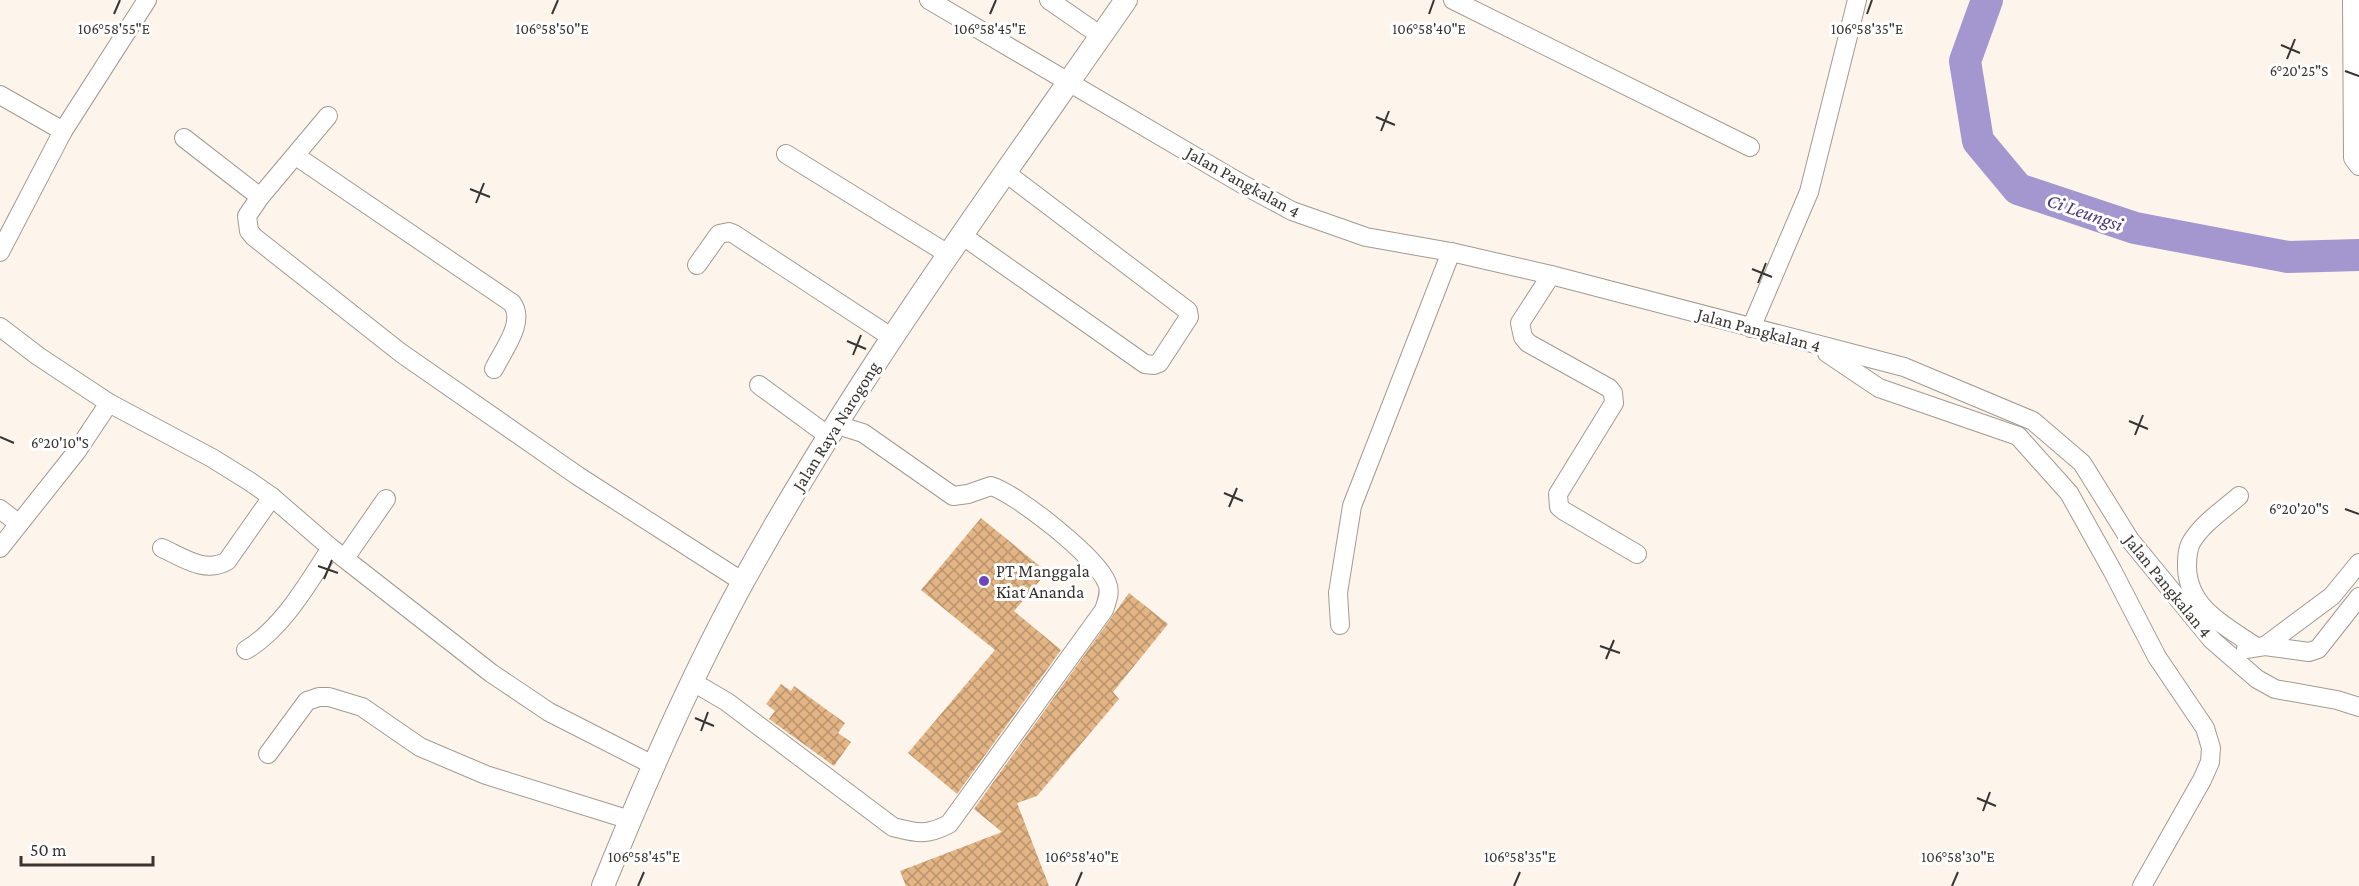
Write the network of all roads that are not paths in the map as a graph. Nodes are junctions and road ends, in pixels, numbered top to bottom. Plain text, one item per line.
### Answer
1 (147, 0) edge
2 (928, 0) edge
3 (1049, 0) edge
4 (1126, 0) edge
5 (1453, 0) edge
6 (1857, 0) edge
7 (2352, 0) edge
8 (1101, 36) junction
9 (1069, 82) junction
10 (0, 95) edge
11 (328, 116) dead end
12 (63, 131) junction
13 (184, 138) dead end
14 (1750, 147) dead end
15 (786, 154) dead end
16 (296, 156) junction
17 (2359, 166) edge
18 (1006, 173) junction
19 (260, 197) junction
20 (963, 236) junction
21 (0, 252) edge
22 (1451, 252) junction
23 (948, 254) junction
24 (697, 265) dead end
25 (1551, 275) junction
26 (0, 327) edge
27 (1750, 328) junction
28 (891, 337) junction
29 (1816, 345) junction
30 (494, 369) dead end
31 (759, 385) dead end
32 (109, 403) junction
33 (833, 431) junction
34 (2239, 496) dead end
35 (272, 497) junction
36 (386, 500) dead end
37 (0, 510) edge
38 (19, 524) junction
39 (0, 548) edge
40 (162, 548) dead end
41 (338, 553) junction
42 (1637, 554) dead end
43 (2359, 563) edge
44 (743, 582) junction
45 (2359, 597) edge
46 (1340, 625) dead end
47 (2261, 647) junction
48 (246, 650) dead end
49 (2228, 653) junction
50 (693, 682) junction
51 (2359, 707) edge
52 (267, 754) dead end
53 (653, 765) junction
54 (630, 820) junction
55 (603, 886) edge
56 (2142, 886) edge

1 - 12 street
2 - 9 street, Jalan Pangkalan 4
3 - 8 street
4 - 8 main road, Jalan Raya Narogong
5 - 14 street
6 - 27 street
7 - 17 street
8 - 9 main road, Jalan Raya Narogong
9 - 18 main road, Jalan Raya Narogong
9 - 22 street, Jalan Pangkalan 4
10 - 12 street
11 - 16 street
12 - 21 street
13 - 19 street
15 - 23 street
16 - 19 street
16 - 30 street
18 - 20 main road, Jalan Raya Narogong
18 - 20 street
19 - 44 street
20 - 23 main road, Jalan Raya Narogong
22 - 25 street, Jalan Pangkalan 4
22 - 46 street
23 - 28 main road, Jalan Raya Narogong
24 - 28 street
25 - 27 street, Jalan Pangkalan 4
25 - 42 street
26 - 32 street
27 - 29 street, Jalan Pangkalan 4
28 - 33 main road, Jalan Raya Narogong
29 - 49 street, Jalan Pangkalan 4
29 - 56 street
31 - 33 street
32 - 35 street
32 - 38 street
33 - 44 main road, Jalan Raya Narogong
33 - 50 street
34 - 47 street
35 - 40 street
35 - 41 street
36 - 41 street
37 - 38 street
38 - 39 street
41 - 48 street
41 - 53 street
43 - 47 street
44 - 50 main road, Jalan Raya Narogong
45 - 47 street
47 - 49 street
49 - 51 street, Jalan Pangkalan 4
50 - 53 main road, Jalan Raya Narogong
52 - 54 street
53 - 54 main road, Jalan Raya Narogong
54 - 55 main road, Jalan Raya Narogong

